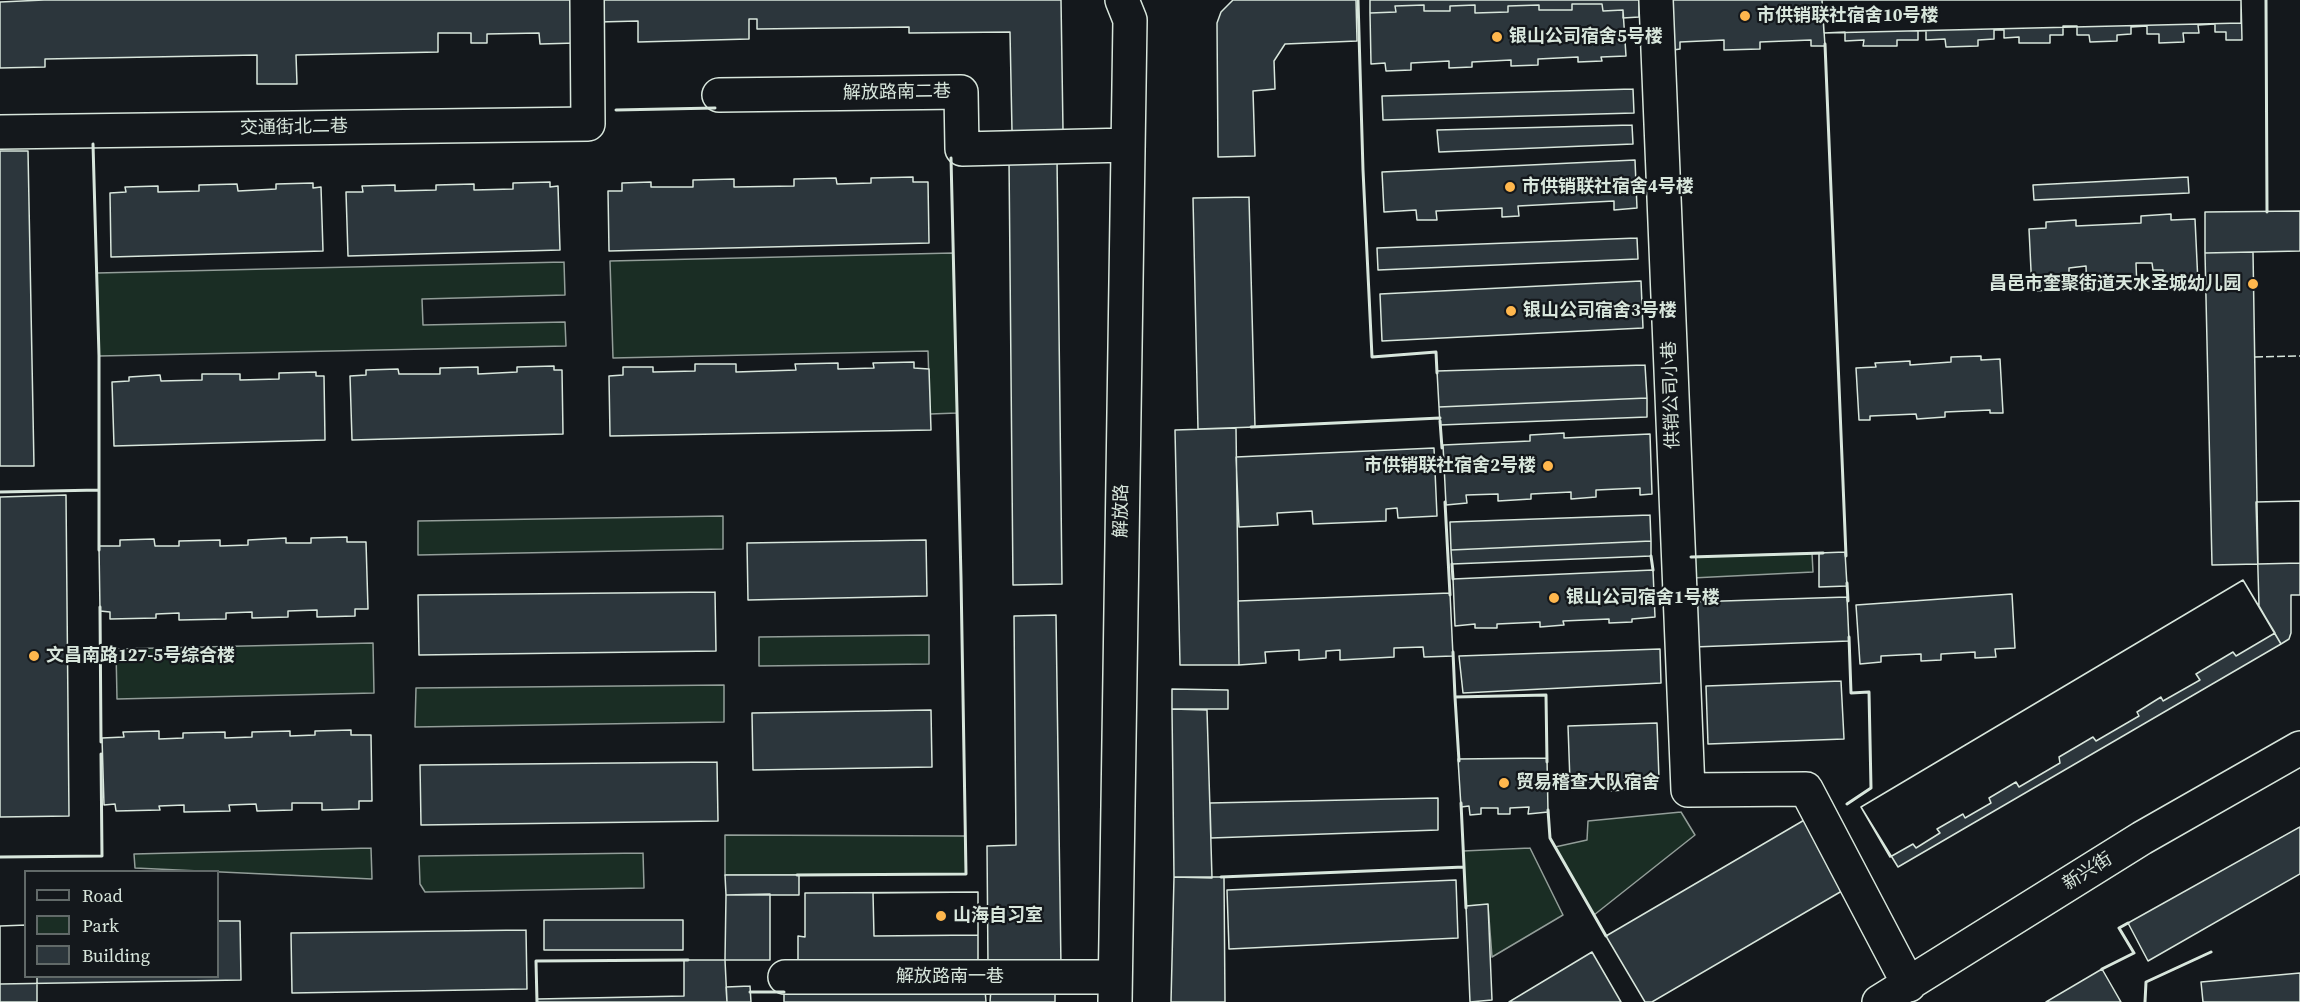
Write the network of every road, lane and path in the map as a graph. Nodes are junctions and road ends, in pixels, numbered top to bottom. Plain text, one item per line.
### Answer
1 (587, 0) edge
2 (1656, 0) edge
3 (1131, 7) edge
4 (719, 95) dead end
5 (0, 132) edge
6 (1128, 146) junction
7 (2300, 748) edge
8 (785, 977) dead end
9 (1909, 985) junction
10 (1115, 989) edge
11 (1879, 1002) edge

1 - 5 street, 交通街北二巷
2 - 9 street, 供销公司小巷
3 - 6 street, 解放路
4 - 6 street, 解放路南二巷
6 - 10 street, 解放路
7 - 9 street, 新兴街
8 - 10 street, 解放路南一巷
9 - 11 street, 新兴街

